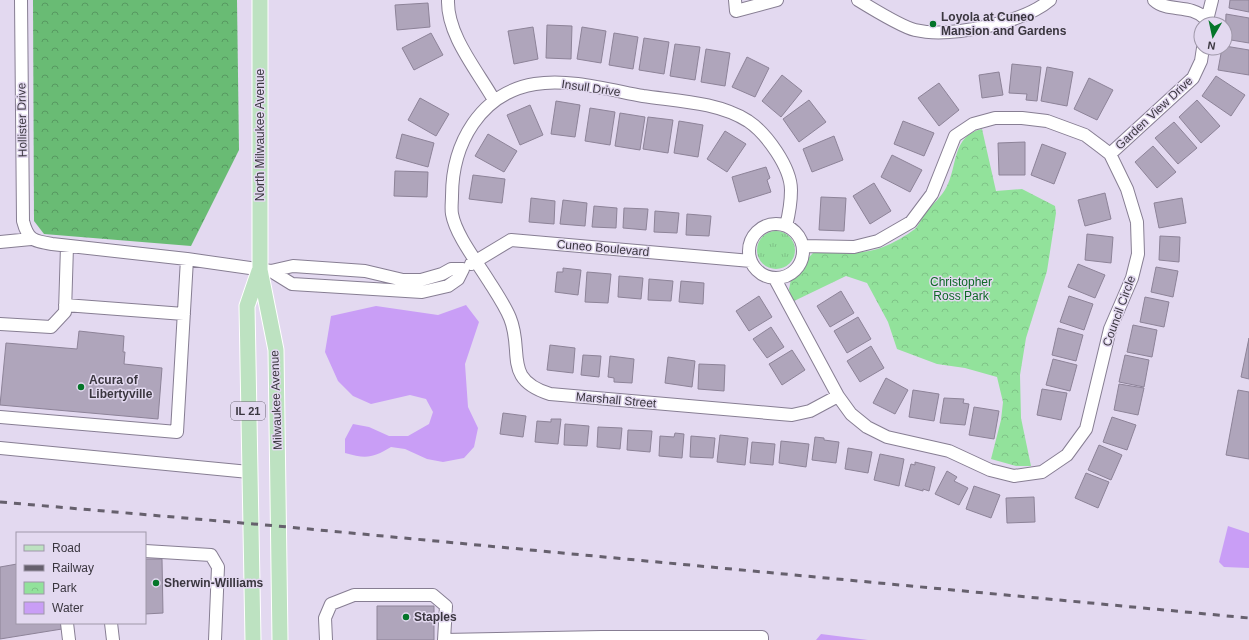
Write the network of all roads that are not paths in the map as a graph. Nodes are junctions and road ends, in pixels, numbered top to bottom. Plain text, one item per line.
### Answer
1 (21, 0) edge
2 (260, 0) edge
3 (448, 0) edge
4 (735, 0) edge
5 (777, 0) edge
6 (858, 0) edge
7 (1050, 0) edge
8 (1154, 0) edge
9 (1212, 0) edge
10 (1202, 16) edge
11 (1208, 16) edge
12 (1202, 56) edge
13 (494, 100) junction
14 (1110, 154) junction
15 (786, 226) junction
16 (31, 239) junction
17 (0, 242) edge
18 (67, 246) junction
19 (803, 246) junction
20 (187, 259) junction
21 (477, 260) junction
22 (751, 261) junction
23 (463, 269) junction
24 (266, 271) junction
25 (387, 276) junction
26 (775, 279) junction
27 (386, 290) junction
28 (65, 305) junction
29 (184, 314) junction
30 (0, 324) edge
31 (838, 396) junction
32 (0, 417) edge
33 (0, 448) edge
34 (249, 472) junction
35 (146, 551) edge
36 (67, 624) edge
37 (111, 624) edge
38 (602, 639) edge
39 (69, 640) edge
40 (113, 640) edge
41 (215, 640) edge
42 (253, 640) edge
43 (280, 640) edge
44 (326, 640) edge
45 (444, 640) edge
46 (762, 640) edge

1 - 16 street, Hollister Drive
2 - 24 main road, North Milwaukee Avenue / IL 21
3 - 13 street
4 - 5 street
6 - 7 street
8 - 10 street
9 - 11 street
12 - 14 street, Garden View Drive
13 - 15 street, Insull Drive
13 - 21 street, Insull Drive
14 - 19 street, Council Circle
14 - 31 street, Council Circle
15 - 19 street
15 - 22 street
16 - 17 street
16 - 18 street
18 - 20 street
18 - 28 street
19 - 26 street
20 - 24 street
20 - 29 street
21 - 22 street, Cuneo Boulevard
21 - 23 street, Cuneo Boulevard
21 - 31 street, Marshall Street
22 - 26 street
23 - 25 street, Cuneo Boulevard
23 - 27 street, Cuneo Boulevard
24 - 25 street, Cuneo Boulevard
24 - 27 street, Cuneo Boulevard
24 - 34 main road, IL 21
24 - 43 main road, Milwaukee Avenue / IL 21
25 - 27 street
26 - 31 street, Council Circle
28 - 29 street
28 - 30 street
29 - 32 street
33 - 34 street
34 - 42 main road, IL 21
35 - 41 street
36 - 39 street
37 - 40 street
38 - 45 street
38 - 46 street
44 - 45 street

